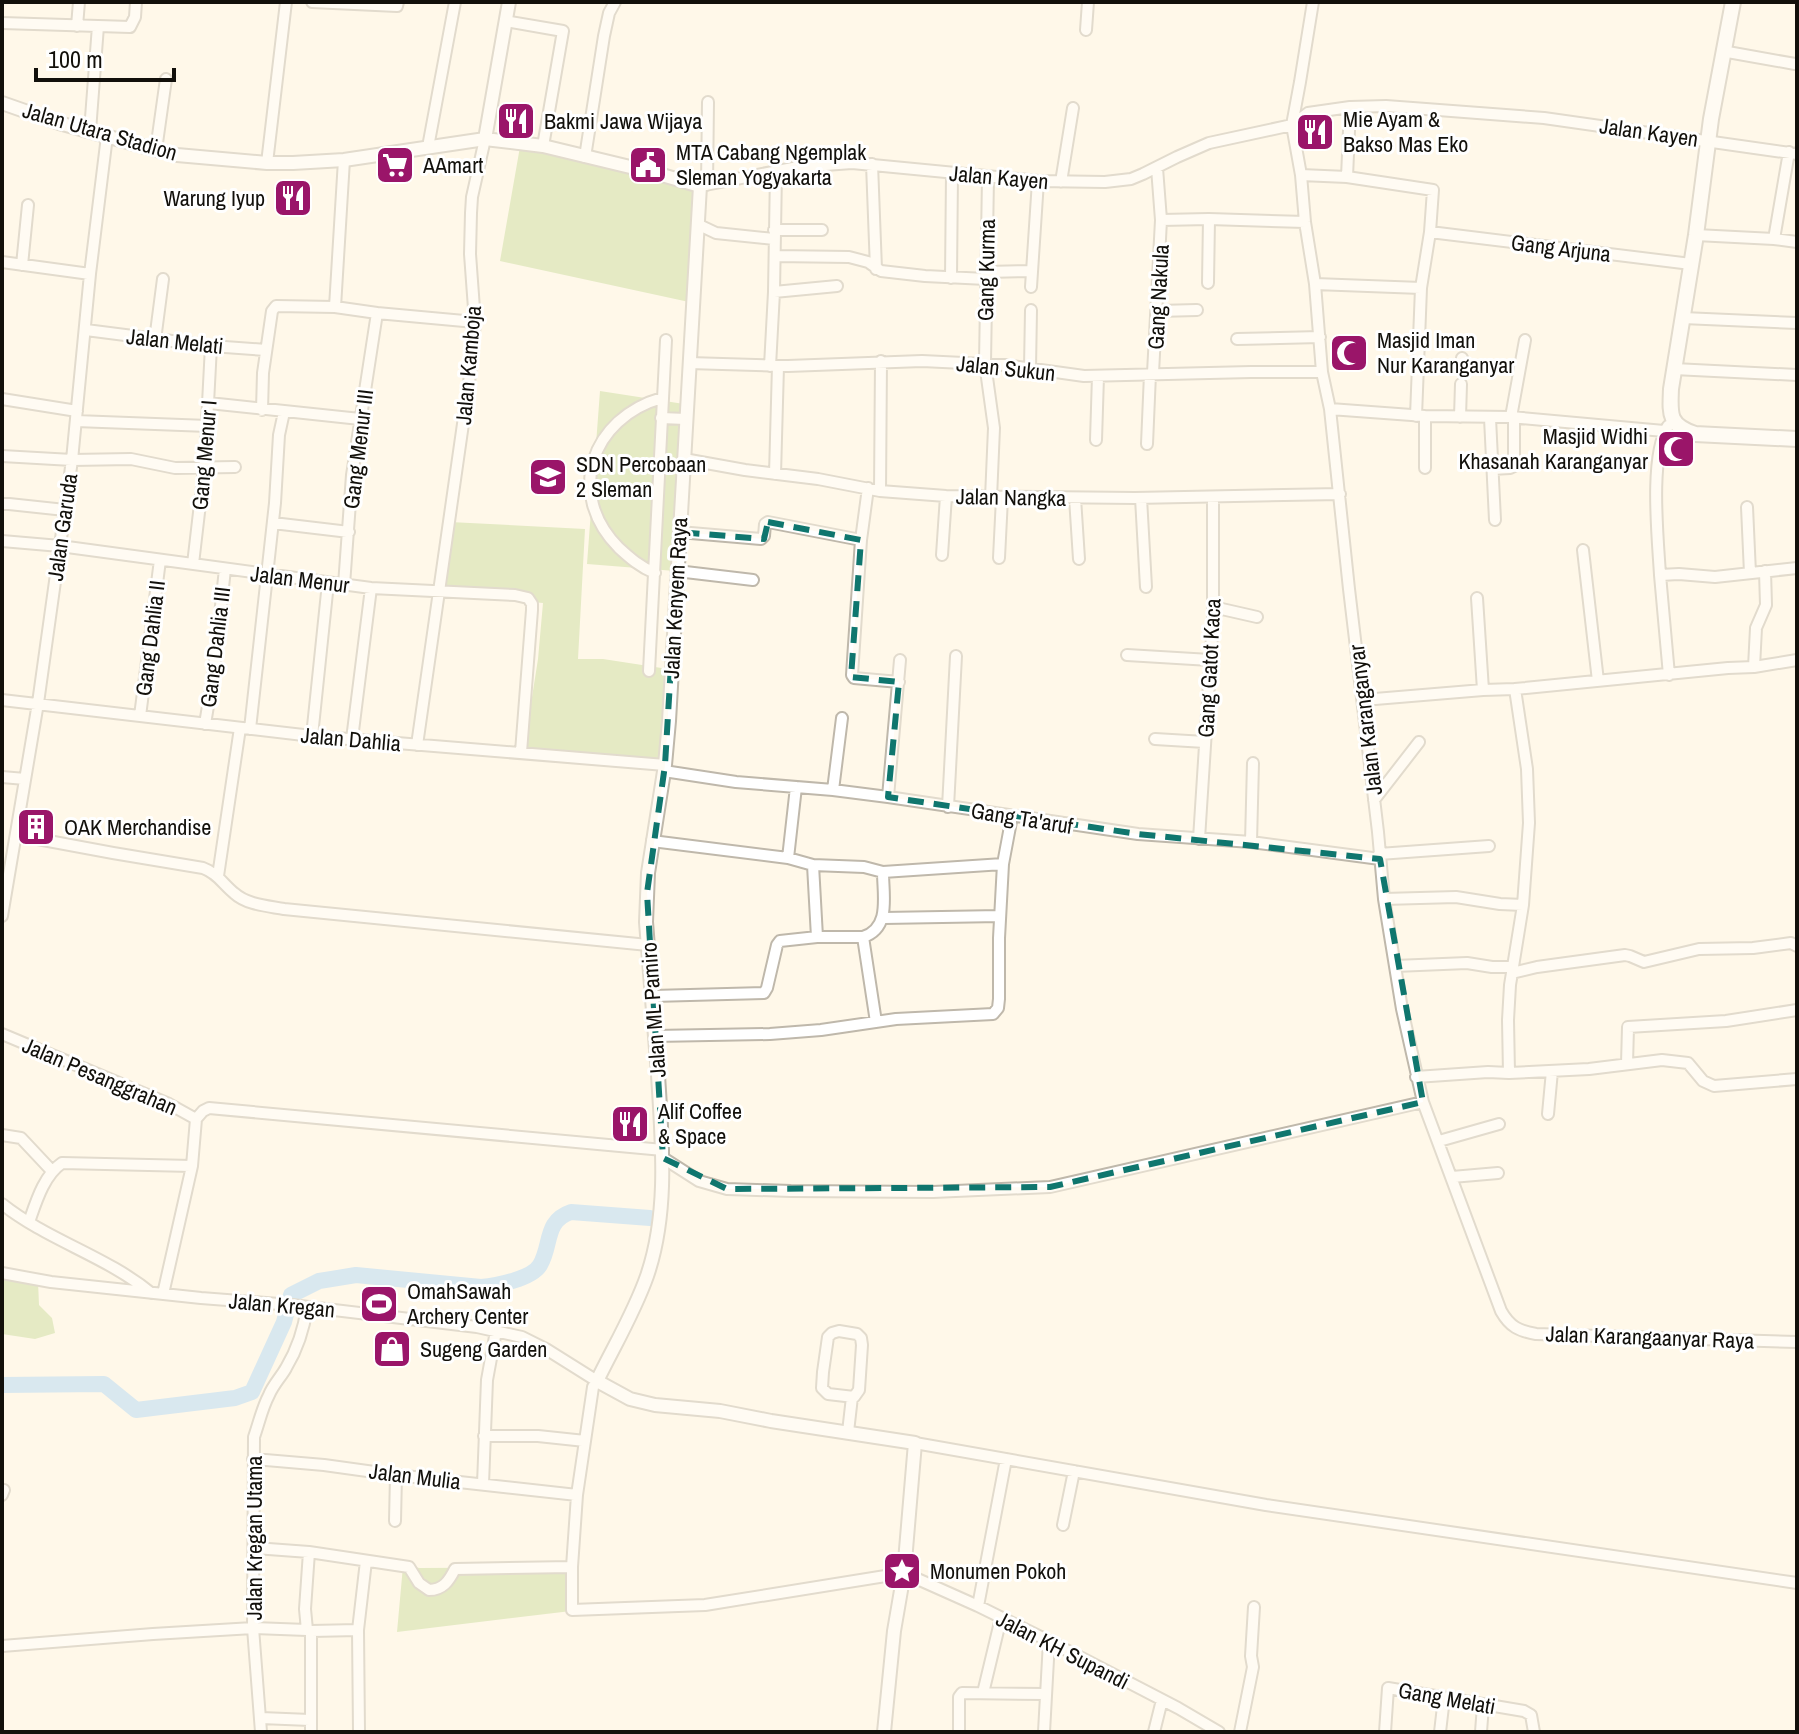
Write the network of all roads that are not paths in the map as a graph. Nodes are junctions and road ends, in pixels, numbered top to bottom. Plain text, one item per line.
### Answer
1 (79, 2) edge
2 (136, 2) edge
3 (286, 2) edge
4 (312, 2) edge
5 (398, 2) edge
6 (455, 2) edge
7 (509, 2) edge
8 (615, 2) edge
9 (1088, 2) edge
10 (1313, 2) edge
11 (1733, 2) edge
12 (505, 21) junction
13 (2, 23) edge
14 (77, 26) junction
15 (98, 26) junction
16 (1086, 30) dead end
17 (1722, 51) junction
18 (1795, 64) edge
19 (166, 79) dead end
20 (708, 102) dead end
21 (2, 103) edge
22 (1350, 107) junction
23 (1073, 108) dead end
24 (1292, 125) junction
25 (90, 131) junction
26 (107, 136) junction
27 (485, 139) junction
28 (1708, 140) junction
29 (543, 146) junction
30 (428, 147) junction
31 (156, 150) junction
32 (1793, 153) edge
33 (585, 157) junction
34 (344, 160) junction
35 (267, 163) junction
36 (872, 164) junction
37 (1157, 168) junction
38 (776, 172) junction
39 (952, 174) junction
40 (1301, 175) junction
41 (988, 177) junction
42 (1347, 177) junction
43 (1038, 181) junction
44 (1061, 182) junction
45 (704, 186) junction
46 (28, 205) dead end
47 (1209, 219) junction
48 (1161, 220) junction
49 (1305, 222) junction
50 (697, 224) junction
51 (822, 230) dead end
52 (1430, 232) junction
53 (774, 234) junction
54 (1696, 235) junction
55 (1774, 239) junction
56 (1797, 242) edge
57 (775, 256) junction
58 (2, 262) edge
59 (1691, 264) junction
60 (22, 265) junction
61 (876, 269) junction
62 (1032, 271) junction
63 (90, 274) junction
64 (986, 276) junction
65 (951, 278) junction
66 (163, 279) dead end
67 (1208, 283) dead end
68 (1315, 284) junction
69 (837, 286) dead end
70 (1031, 287) dead end
71 (1421, 288) junction
72 (774, 292) junction
73 (335, 307) junction
74 (1031, 310) dead end
75 (1197, 310) dead end
76 (1158, 311) junction
77 (377, 313) junction
78 (1683, 318) junction
79 (475, 322) junction
80 (1797, 323) edge
81 (86, 330) junction
82 (1320, 337) junction
83 (1237, 339) dead end
84 (155, 340) junction
85 (666, 340) dead end
86 (1525, 340) dead end
87 (211, 346) junction
88 (266, 350) junction
89 (1462, 358) dead end
90 (881, 361) junction
91 (689, 363) junction
92 (985, 363) junction
93 (774, 366) junction
94 (1030, 368) junction
95 (1674, 369) junction
96 (1461, 370) dead end
97 (1322, 372) junction
98 (1152, 374) junction
99 (1797, 375) edge
100 (1098, 376) junction
101 (1461, 384) dead end
102 (662, 398) junction
103 (2, 399) edge
104 (209, 403) junction
105 (1330, 409) junction
106 (262, 410) junction
107 (284, 412) junction
108 (77, 416) junction
109 (1421, 416) junction
110 (1460, 417) junction
111 (1512, 417) junction
112 (661, 418) junction
113 (1490, 418) junction
114 (1673, 418) junction
115 (360, 419) junction
116 (686, 419) junction
117 (208, 426) junction
118 (1664, 431) junction
119 (1797, 439) edge
120 (1096, 440) dead end
121 (1147, 444) dead end
122 (2, 456) edge
123 (684, 459) junction
124 (72, 460) junction
125 (205, 467) junction
126 (235, 467) dead end
127 (1425, 468) dead end
128 (1492, 469) junction
129 (775, 474) junction
130 (868, 488) junction
131 (880, 491) junction
132 (1340, 494) junction
133 (946, 496) junction
134 (1213, 497) junction
135 (997, 498) junction
136 (1075, 498) junction
137 (1141, 498) junction
138 (2, 504) edge
139 (1747, 507) dead end
140 (65, 510) junction
141 (1495, 520) dead end
142 (273, 523) junction
143 (349, 532) junction
144 (678, 537) junction
145 (861, 540) junction
146 (2, 541) edge
147 (656, 541) junction
148 (60, 546) junction
149 (1583, 550) dead end
150 (942, 555) dead end
151 (999, 558) dead end
152 (1079, 559) dead end
153 (160, 560) junction
154 (193, 564) junction
155 (1797, 568) edge
156 (225, 569) junction
157 (677, 571) junction
158 (1765, 571) junction
159 (655, 573) junction
160 (1750, 573) junction
161 (268, 575) junction
162 (1660, 575) junction
163 (753, 580) dead end
164 (328, 583) junction
165 (344, 585) junction
166 (1146, 587) dead end
167 (371, 588) junction
168 (438, 590) junction
169 (1477, 598) dead end
170 (1213, 607) junction
171 (1257, 617) dead end
172 (1127, 655) dead end
173 (956, 656) dead end
174 (900, 660) dead end
175 (1210, 660) junction
176 (1797, 660) edge
177 (1754, 667) junction
178 (649, 671) dead end
179 (1669, 675) junction
180 (1598, 681) junction
181 (899, 682) junction
182 (1515, 689) junction
183 (1483, 690) junction
184 (2, 700) edge
185 (1363, 700) junction
186 (38, 703) junction
187 (140, 716) junction
188 (842, 718) dead end
189 (205, 724) junction
190 (245, 729) junction
191 (312, 736) junction
192 (352, 739) junction
193 (1155, 739) dead end
194 (1205, 742) junction
195 (1419, 742) dead end
196 (417, 745) junction
197 (521, 752) junction
198 (1253, 763) dead end
199 (665, 768) junction
200 (2, 777) edge
201 (25, 779) junction
202 (796, 787) junction
203 (833, 790) junction
204 (888, 797) junction
205 (1374, 800) junction
206 (948, 807) junction
207 (1012, 816) junction
208 (16, 835) junction
209 (1199, 839) junction
210 (652, 841) junction
211 (1251, 842) junction
212 (1489, 846) dead end
213 (1380, 856) junction
214 (788, 858) junction
215 (1003, 864) junction
216 (813, 865) junction
217 (883, 872) junction
218 (218, 876) junction
219 (1384, 899) junction
220 (1523, 905) junction
221 (2, 916) edge
222 (1000, 916) junction
223 (884, 918) junction
224 (817, 937) junction
225 (863, 937) junction
226 (648, 945) junction
227 (1797, 946) edge
228 (1395, 966) junction
229 (1512, 970) junction
230 (653, 996) junction
231 (1797, 1010) edge
232 (876, 1022) junction
233 (2, 1034) edge
234 (655, 1036) junction
235 (1627, 1064) junction
236 (1552, 1071) junction
237 (1509, 1073) junction
238 (1416, 1077) junction
239 (1797, 1079) edge
240 (1423, 1102) junction
241 (1548, 1114) dead end
242 (196, 1119) junction
243 (1499, 1124) dead end
244 (2, 1135) edge
245 (1439, 1141) junction
246 (663, 1154) junction
247 (192, 1166) junction
248 (52, 1171) junction
249 (1498, 1173) dead end
250 (1452, 1177) junction
251 (2, 1204) edge
252 (29, 1222) junction
253 (2, 1273) edge
254 (157, 1293) junction
255 (307, 1307) junction
256 (1507, 1321) joint
257 (496, 1331) junction
258 (1797, 1342) edge
259 (597, 1381) junction
260 (852, 1397) junction
261 (848, 1432) junction
262 (484, 1436) junction
263 (585, 1441) junction
264 (915, 1443) junction
265 (253, 1459) junction
266 (1006, 1459) junction
267 (1074, 1471) junction
268 (396, 1475) junction
269 (483, 1484) junction
270 (577, 1495) junction
271 (395, 1521) dead end
272 (1063, 1525) dead end
273 (255, 1548) junction
274 (309, 1552) junction
275 (366, 1561) junction
276 (572, 1567) junction
277 (904, 1573) junction
278 (1797, 1583) edge
279 (978, 1606) junction
280 (1254, 1607) dead end
281 (1001, 1618) junction
282 (253, 1628) junction
283 (358, 1630) junction
284 (1049, 1641) junction
285 (2, 1646) edge
286 (983, 1693) junction
287 (1046, 1694) junction
288 (1444, 1698) junction
289 (1162, 1700) junction
290 (1483, 1705) junction
291 (261, 1718) junction
292 (310, 1726) edge
293 (261, 1732) edge
294 (359, 1732) edge
295 (884, 1732) edge
296 (959, 1732) edge
297 (1044, 1732) edge
298 (1154, 1732) edge
299 (1219, 1732) edge
300 (1240, 1732) edge
301 (1385, 1732) edge
302 (1440, 1732) edge
303 (1481, 1732) edge
304 (1534, 1732) edge

1 - 14 street
2 - 15 street
3 - 35 street
4 - 5 street
6 - 30 street
7 - 12 street
8 - 33 street
9 - 16 street
10 - 24 street
11 - 17 main road
12 - 27 street
12 - 29 street
13 - 14 street
14 - 15 street
15 - 25 street
17 - 18 street
17 - 28 main road
19 - 31 street
20 - 45 street
21 - 25 street, Jalan Utara Stadion
22 - 24 street, Jalan Kayen
22 - 28 street, Jalan Kayen
22 - 42 street
23 - 44 street
24 - 37 street, Jalan Kayen
24 - 40 street, Jalan Karanganyar
25 - 26 street, Jalan Utara Stadion
26 - 31 street, Jalan Utara Stadion
26 - 63 street, Jalan Garuda
27 - 29 street, Jalan Utara Stadion
27 - 30 street, Jalan Utara Stadion
27 - 79 street, Jalan Kamboja
28 - 32 street, Jalan Kayen
28 - 54 main road
29 - 33 street, Jalan Utara Stadion
30 - 34 street, Jalan Utara Stadion
31 - 35 street, Jalan Utara Stadion
32 - 55 street
33 - 45 street, Jalan Utara Stadion
34 - 35 street, Jalan Utara Stadion
34 - 73 street
36 - 38 street, Jalan Kayen
36 - 39 street, Jalan Kayen
36 - 61 street
37 - 44 street, Jalan Kayen
37 - 48 street, Gang Nakula
38 - 45 street, Jalan Kayen
38 - 53 street
39 - 41 street, Jalan Kayen
39 - 65 street
40 - 42 street
40 - 49 street, Jalan Karanganyar
41 - 43 street, Jalan Kayen
41 - 64 street, Gang Kurma
42 - 52 street
43 - 44 street, Jalan Kayen
43 - 62 street
45 - 50 street, Jalan Kenyem Raya
46 - 60 street
47 - 48 street, Gang Nakula
47 - 49 street, Gang Nakula
47 - 67 street
48 - 76 street, Gang Nakula
49 - 68 street, Jalan Karanganyar
50 - 53 street
50 - 91 street, Jalan Kenyem Raya
51 - 53 street
52 - 59 street, Gang Arjuna
52 - 71 street
53 - 57 street
54 - 55 street
54 - 59 main road
55 - 56 street
57 - 61 street
57 - 72 street
58 - 60 street
59 - 78 main road
60 - 63 street
61 - 65 street
62 - 64 street
62 - 70 street
63 - 81 street, Jalan Garuda
64 - 65 street
64 - 92 street, Gang Kurma
66 - 84 street
68 - 71 street
68 - 82 street, Jalan Karanganyar
69 - 72 street
71 - 109 street
72 - 93 street
73 - 77 street
73 - 88 street
74 - 94 street
75 - 76 street
76 - 98 street, Gang Nakula
77 - 79 street
77 - 115 street, Gang Menur III
78 - 80 street
78 - 95 main road
79 - 168 street, Jalan Kamboja
81 - 84 street, Jalan Melati
81 - 108 street, Jalan Garuda
82 - 83 street
82 - 97 street, Jalan Karanganyar
84 - 87 street, Jalan Melati
85 - 102 street
86 - 111 street
87 - 88 street, Jalan Melati
87 - 104 street, Gang Menur I
88 - 106 street
89 - 96 street
90 - 92 street, Jalan Sukun
90 - 93 street, Jalan Sukun
90 - 131 street
91 - 93 street, Jalan Sukun
91 - 116 street, Jalan Kenyem Raya
92 - 94 street, Jalan Sukun
92 - 135 street, Gang Kurma
93 - 129 street
94 - 100 street, Jalan Sukun
95 - 99 street
95 - 114 main road
97 - 98 street, Jalan Sukun
97 - 105 street, Jalan Karanganyar
98 - 100 street, Jalan Sukun
98 - 121 street, Gang Nakula
100 - 120 street
101 - 110 street
102 - 112 street
102 - 159 street
103 - 108 street
104 - 106 street
104 - 117 street, Gang Menur I
105 - 109 street
105 - 132 street, Jalan Karanganyar
106 - 107 street
107 - 115 street
107 - 142 street
108 - 117 street
108 - 124 street, Jalan Garuda
109 - 110 street
109 - 127 street
110 - 113 street
111 - 113 street
111 - 118 street
111 - 128 street
112 - 116 street
112 - 147 street
113 - 128 street
114 - 118 street
114 - 119 main road
115 - 143 street, Gang Menur III
116 - 123 street, Jalan Kenyem Raya
117 - 125 street, Gang Menur I
118 - 162 street
122 - 124 street
123 - 129 street, Jalan Nangka
123 - 144 street, Jalan Kenyem Raya
124 - 125 street
124 - 140 street, Jalan Garuda
125 - 126 street
125 - 154 street, Gang Menur I
128 - 141 street
129 - 130 street, Jalan Nangka
130 - 131 street, Jalan Nangka
130 - 145 street
131 - 133 street, Jalan Nangka
132 - 134 street, Jalan Nangka
132 - 185 street, Jalan Karanganyar
133 - 135 street, Jalan Nangka
133 - 150 street
134 - 137 street, Jalan Nangka
134 - 170 street, Gang Gatot Kaca
135 - 136 street, Jalan Nangka
135 - 151 street, Gang Kurma
136 - 137 street, Jalan Nangka
136 - 152 street
137 - 166 street
138 - 140 street
139 - 160 street
140 - 148 street, Jalan Garuda
142 - 143 street
142 - 161 street
143 - 165 street, Gang Menur III
144 - 145 street
144 - 147 street
144 - 157 street, Jalan Kenyem Raya
145 - 181 street
146 - 148 street, Jalan Menur
147 - 159 street
148 - 153 street, Jalan Menur
148 - 186 street, Jalan Garuda
149 - 180 street
153 - 154 street, Jalan Menur
153 - 187 street, Gang Dahlia II
154 - 156 street, Jalan Menur
155 - 158 street
156 - 161 street, Jalan Menur
156 - 189 street, Gang Dahlia III
157 - 163 street
157 - 199 street, Jalan Kenyem Raya
158 - 160 street
158 - 177 street
159 - 178 street
160 - 162 street
161 - 164 street, Jalan Menur
161 - 190 street
162 - 179 street
164 - 165 street, Jalan Menur
164 - 191 street
165 - 167 street, Jalan Menur
167 - 168 street, Jalan Menur
167 - 192 street
168 - 196 street, Jalan Kamboja
168 - 197 street, Jalan Menur
169 - 183 street
170 - 171 street
170 - 175 street, Gang Gatot Kaca
172 - 175 street
173 - 206 street
174 - 181 street
175 - 194 street, Gang Gatot Kaca
176 - 177 street
177 - 179 street
179 - 180 street
180 - 182 street
181 - 204 street
182 - 183 street
182 - 220 street
183 - 185 street
184 - 186 street, Jalan Dahlia
185 - 205 street, Jalan Karanganyar
186 - 187 street, Jalan Dahlia
186 - 201 street, Jalan Garuda
187 - 189 street, Jalan Dahlia
188 - 203 street
189 - 190 street, Jalan Dahlia
190 - 191 street, Jalan Dahlia
190 - 218 street
191 - 192 street, Jalan Dahlia
192 - 196 street, Jalan Dahlia
193 - 194 street
194 - 209 street, Gang Gatot Kaca
195 - 205 street
196 - 197 street, Jalan Dahlia
197 - 199 street, Jalan Dahlia
198 - 211 street
199 - 202 street, Gang Ta'aruf
199 - 210 street, Jalan ML Pamiro
200 - 201 street
201 - 208 street, Jalan Garuda
202 - 203 street, Gang Ta'aruf
202 - 214 street
203 - 204 street, Gang Ta'aruf
204 - 206 street, Gang Ta'aruf
205 - 213 street, Jalan Karanganyar
206 - 207 street, Gang Ta'aruf
207 - 209 street, Gang Ta'aruf
207 - 215 street
208 - 218 street
208 - 221 street, Jalan Garuda
209 - 211 street, Gang Ta'aruf
210 - 214 street
210 - 226 street, Jalan ML Pamiro
211 - 213 street, Gang Ta'aruf
212 - 213 street, Gang Ta'aruf
213 - 219 street, Jalan Karanganyar
214 - 216 street
215 - 217 street
215 - 222 street
216 - 217 street
216 - 224 street
217 - 223 street
218 - 226 street
219 - 220 street
219 - 228 street, Jalan Karanganyar
220 - 229 street
222 - 223 street
222 - 232 street
223 - 225 street
224 - 225 street
224 - 230 street
225 - 232 street
226 - 230 street, Jalan ML Pamiro
227 - 229 street
228 - 229 street
228 - 238 street, Jalan Karanganyar
229 - 237 street
230 - 234 street, Jalan ML Pamiro
231 - 235 street
232 - 234 street
233 - 242 street, Jalan Pesanggrahan
234 - 246 street, Jalan ML Pamiro
235 - 236 street
235 - 239 street
236 - 237 street
236 - 241 street
237 - 238 street
238 - 240 street, Jalan Karanganyar
240 - 245 street, Jalan Karanganyar
240 - 246 street
242 - 246 street
242 - 247 street
243 - 245 street
244 - 248 street
245 - 250 street, Jalan Karanganyar
246 - 259 street, Jalan ML Pamiro
247 - 248 street
247 - 254 street
248 - 252 street
249 - 250 street
250 - 256 street, Jalan Karanganyar
251 - 252 street
252 - 254 street
253 - 254 street, Jalan Kregan
254 - 255 street, Jalan Kregan
255 - 257 street, Jalan Kregan
255 - 265 street, Jalan Kregan Utama
256 - 258 street, Jalan Karangaanyar Raya
257 - 259 street, Jalan Kregan
257 - 262 street
259 - 261 street
259 - 263 street
260 - 260 street
260 - 261 street
261 - 264 street
262 - 263 street
262 - 269 street
263 - 270 street
264 - 266 street
264 - 277 street
265 - 268 street, Jalan Mulia
265 - 273 street, Jalan Kregan Utama
266 - 267 street
266 - 279 street
267 - 272 street
267 - 278 street
268 - 269 street, Jalan Mulia
268 - 271 street
269 - 270 street, Jalan Mulia
270 - 276 street
273 - 274 street
273 - 282 street, Jalan Kregan Utama
274 - 275 street
274 - 282 street
275 - 276 street
275 - 283 street
276 - 277 street
277 - 279 street, Jalan KH Supandi
277 - 295 street
279 - 281 street, Jalan KH Supandi
280 - 300 street
281 - 284 street, Jalan KH Supandi
281 - 286 street
282 - 285 street
282 - 291 street, Jalan Kregan Utama
283 - 292 street
283 - 294 street
284 - 287 street
284 - 289 street, Jalan KH Supandi
286 - 287 street
286 - 296 street
287 - 297 street
288 - 290 street, Gang Melati
288 - 301 street, Gang Melati
288 - 302 street
289 - 298 street
289 - 299 street, Jalan KH Supandi
290 - 303 street
290 - 304 street, Gang Melati
291 - 292 street
291 - 293 street, Jalan Kregan Utama

